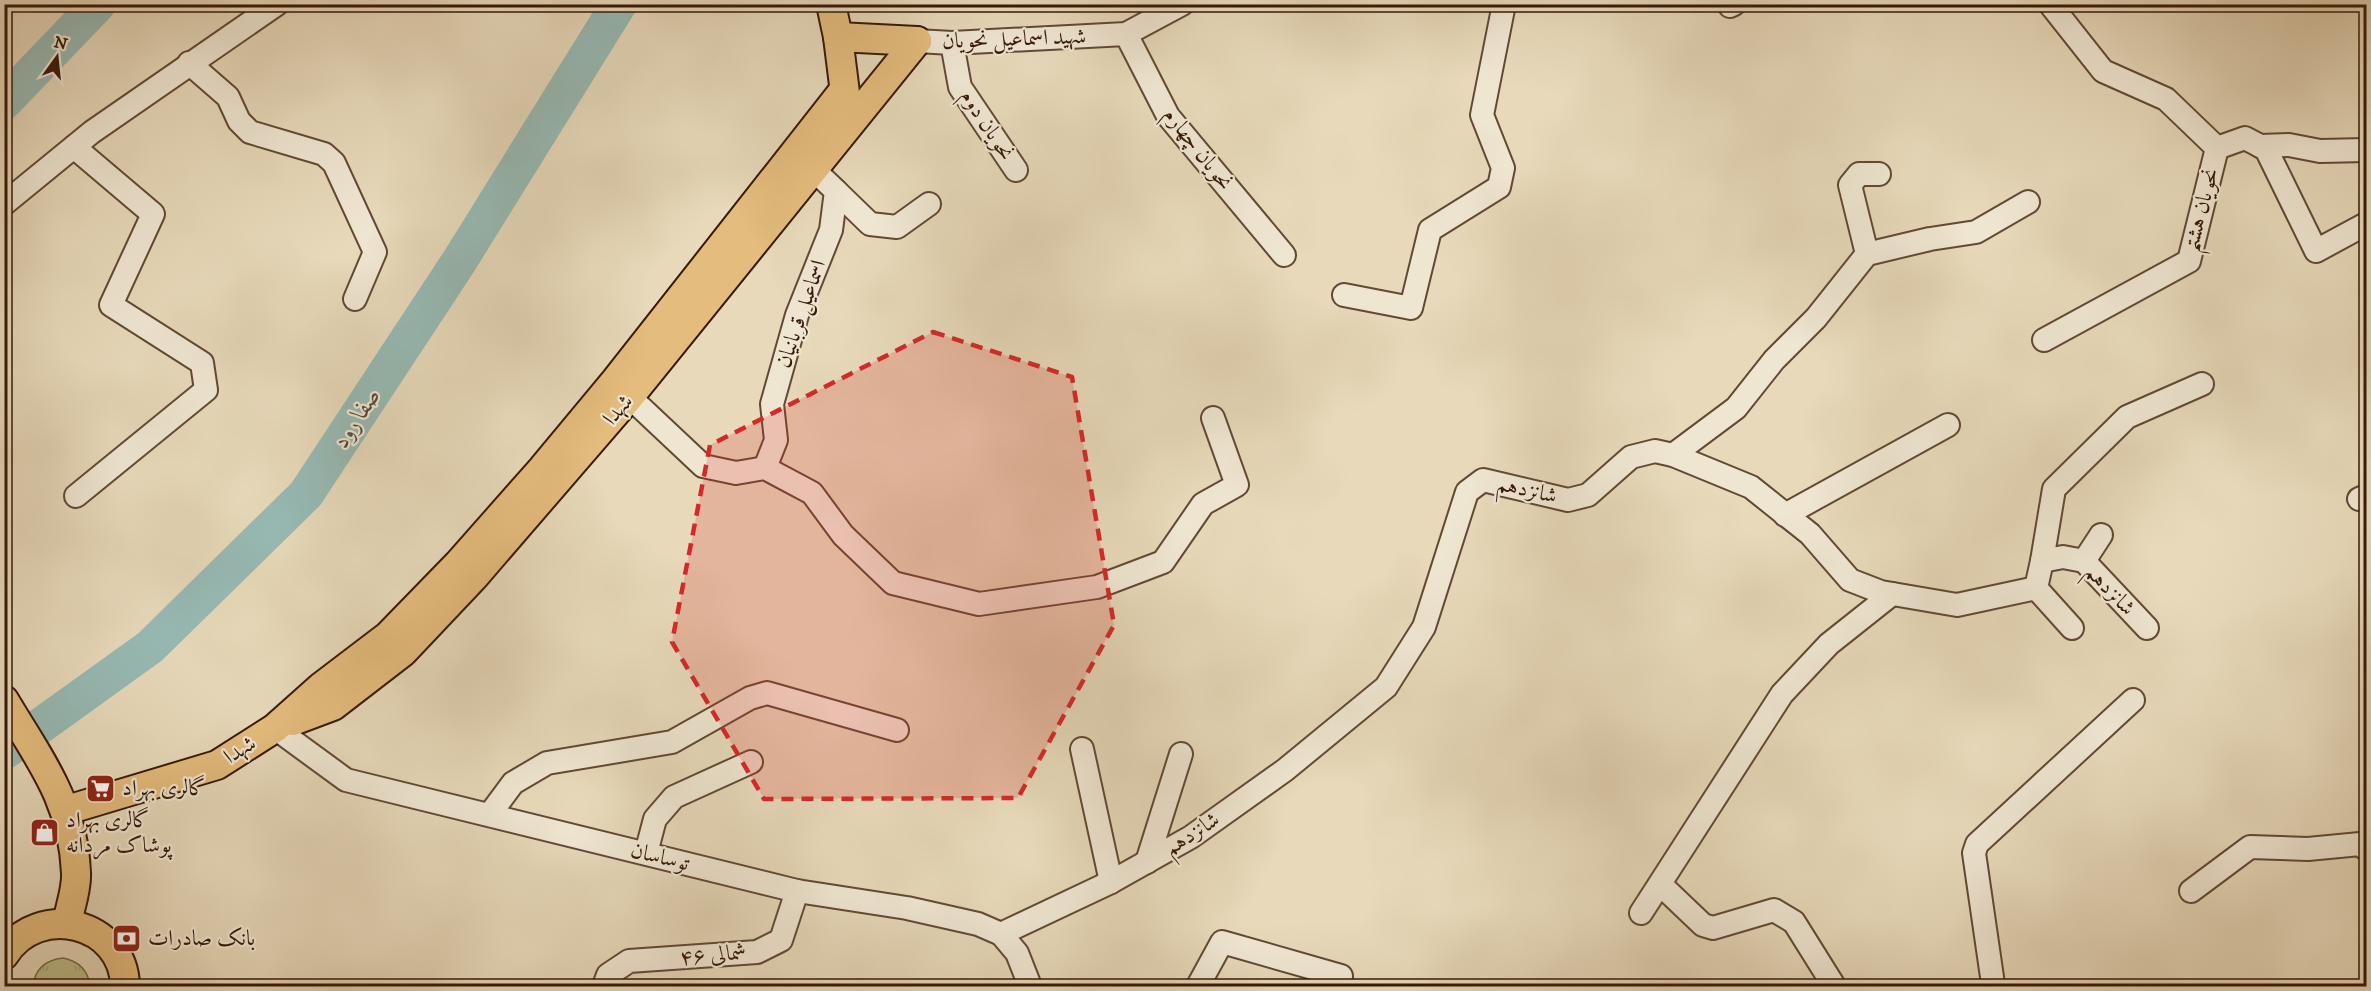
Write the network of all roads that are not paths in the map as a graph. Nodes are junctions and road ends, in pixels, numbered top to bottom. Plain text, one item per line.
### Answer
1 (277, 4) edge
2 (831, 4) edge
3 (1182, 4) edge
4 (1504, 4) edge
5 (2050, 4) edge
6 (1126, 34) junction
7 (838, 37) junction
8 (917, 41) junction
9 (952, 44) junction
10 (189, 63) junction
11 (844, 90) junction
12 (849, 124) junction
13 (2260, 146) junction
14 (74, 147) junction
15 (2217, 148) junction
16 (2367, 150) edge
17 (813, 169) junction
18 (1016, 170) dead end
19 (1879, 174) dead end
20 (836, 191) junction
21 (2028, 202) dead end
22 (4, 204) edge
23 (929, 204) dead end
24 (2367, 224) edge
25 (1867, 254) junction
26 (1284, 255) dead end
27 (1344, 296) dead end
28 (356, 299) dead end
29 (2044, 340) dead end
30 (2202, 384) dead end
31 (622, 389) junction
32 (1213, 418) dead end
33 (1948, 425) dead end
34 (1673, 455) junction
35 (765, 468) junction
36 (76, 496) dead end
37 (1785, 514) junction
38 (2101, 535) dead end
39 (2042, 561) junction
40 (2084, 561) junction
41 (2036, 588) junction
42 (1892, 594) junction
43 (2072, 628) dead end
44 (2147, 628) dead end
45 (2133, 700) dead end
46 (7, 704) edge
47 (274, 728) junction
48 (897, 730) dead end
49 (1083, 749) dead end
50 (1181, 754) dead end
51 (751, 762) dead end
52 (67, 810) junction
53 (490, 814) junction
54 (2367, 849) edge
55 (646, 853) junction
56 (1147, 862) junction
57 (1111, 882) junction
58 (1661, 885) junction
59 (796, 891) junction
60 (2191, 891) dead end
61 (1641, 913) dead end
62 (67, 923) junction
63 (1000, 934) junction
64 (4, 955) edge
65 (1341, 976) dead end
66 (1992, 985) edge
67 (124, 987) edge
68 (604, 987) edge
69 (1030, 987) edge
70 (1198, 987) edge
71 (1834, 987) edge

1 - 10 street
2 - 7 main road
3 - 6 street, شهید اسماعیل نحویان
4 - 27 street
5 - 15 street, نحویان هشتم
6 - 9 street, شهید اسماعیل نحویان
6 - 26 street, نحویان چهارم
7 - 8 main road, شهید اسماعیل نحویان
7 - 11 main road
8 - 9 street, شهید اسماعیل نحویان
8 - 12 main road, شهدا
9 - 18 street, نحویان دوم
10 - 14 street
10 - 28 street
11 - 12 main road
11 - 31 main road, شهدا
12 - 17 main road, شهدا
13 - 15 street
13 - 16 street
13 - 24 street
14 - 22 street
14 - 36 street
15 - 29 street, نحویان هشتم
17 - 20 street
17 - 31 main road, شهدا
19 - 25 street
20 - 23 street
20 - 35 street, اسماعیل قربانیان
21 - 25 street
25 - 34 street
30 - 39 street
31 - 35 street
31 - 47 main road, شهدا
32 - 35 street
33 - 37 street
34 - 37 street, شانزدهم
34 - 56 street, شانزدهم
37 - 42 street, شانزدهم
38 - 40 street
39 - 40 street, شانزدهم
39 - 41 street
40 - 44 street, شانزدهم
41 - 42 street, شانزدهم
41 - 43 street
42 - 58 street
45 - 66 street
46 - 52 main road
47 - 52 main road, شهدا
47 - 53 street, توساسان
48 - 53 street
49 - 57 street
50 - 56 street
51 - 55 street
52 - 62 main road
53 - 55 street, توساسان
54 - 60 street
55 - 59 street, توساسان
56 - 57 street, شانزدهم
57 - 63 street, شانزدهم
58 - 61 street
58 - 71 street
59 - 63 street, توساسان
59 - 68 street, شمالی ۴۶
62 - 64 main road
62 - 67 main road
63 - 69 street, توساسان
65 - 70 street

